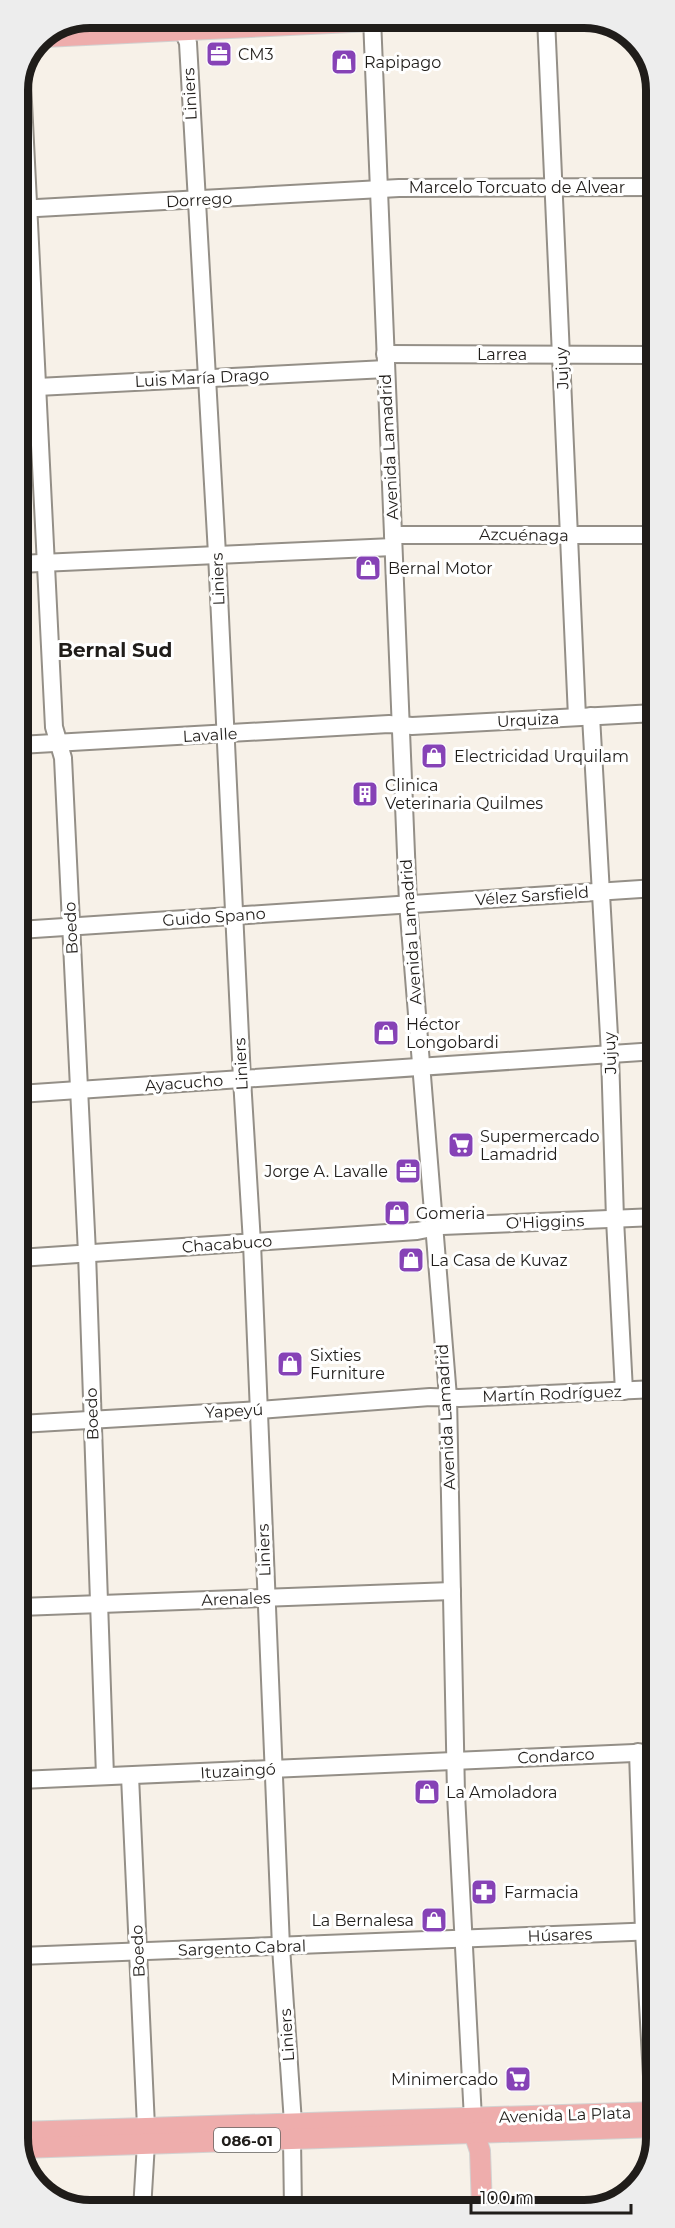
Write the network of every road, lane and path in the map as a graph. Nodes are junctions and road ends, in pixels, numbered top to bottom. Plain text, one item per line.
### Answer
1 (136, 28) edge
2 (182, 28) edge
3 (372, 29) edge
4 (546, 29) edge
5 (63, 35) edge
6 (554, 186) junction
7 (646, 187) edge
8 (379, 188) junction
9 (196, 200) junction
10 (28, 209) edge
11 (28, 260) edge
12 (561, 355) junction
13 (646, 355) edge
14 (385, 362) junction
15 (207, 378) junction
16 (38, 387) junction
17 (28, 388) edge
18 (646, 535) edge
19 (570, 536) junction
20 (393, 541) junction
21 (217, 554) junction
22 (46, 563) junction
23 (28, 564) edge
24 (646, 713) edge
25 (584, 716) junction
26 (400, 725) junction
27 (225, 734) junction
28 (60, 743) junction
29 (28, 745) edge
30 (646, 889) edge
31 (601, 891) junction
32 (408, 903) junction
33 (235, 916) junction
34 (71, 927) junction
35 (28, 929) edge
36 (646, 1052) edge
37 (610, 1054) junction
38 (421, 1065) junction
39 (242, 1079) junction
40 (79, 1090) junction
41 (28, 1093) edge
42 (646, 1218) edge
43 (615, 1219) junction
44 (433, 1227) junction
45 (252, 1243) junction
46 (87, 1253) junction
47 (28, 1257) edge
48 (646, 1390) edge
49 (624, 1391) junction
50 (448, 1397) junction
51 (260, 1410) junction
52 (92, 1419) junction
53 (28, 1423) edge
54 (452, 1591) junction
55 (266, 1598) junction
56 (98, 1604) junction
57 (28, 1607) edge
58 (638, 1752) junction
59 (646, 1752) edge
60 (455, 1761) junction
61 (274, 1769) junction
62 (105, 1776) junction
63 (130, 1776) junction
64 (28, 1780) edge
65 (646, 1871) edge
66 (646, 1931) edge
67 (464, 1939) junction
68 (281, 1947) junction
69 (138, 1953) junction
70 (28, 1956) edge
71 (646, 2124) edge
72 (474, 2126) junction
73 (292, 2131) junction
74 (28, 2132) edge
75 (146, 2135) junction
76 (29, 2147) edge
77 (143, 2199) edge
78 (294, 2199) edge
79 (471, 2200) edge
80 (482, 2200) edge

1 - 5 main road
2 - 9 street, Liniers
3 - 8 street, Avenida Lamadrid
4 - 6 street, Jujuy
6 - 7 street, Marcelo Torcuato de Alvear
6 - 8 street, Marcelo Torcuato de Alvear
6 - 12 street, Jujuy
8 - 9 street, Dorrego
8 - 14 street, Avenida Lamadrid
9 - 10 street, Dorrego
9 - 15 street, Liniers
11 - 16 street, Boedo
12 - 13 street, Larrea
12 - 14 street, Larrea
12 - 19 street, Jujuy
14 - 15 street, Luis María Drago
14 - 20 street, Avenida Lamadrid
15 - 16 street, Luis María Drago
15 - 21 street, Liniers
16 - 17 street, Luis María Drago
16 - 22 street, Boedo
18 - 19 street, Azcuénaga
19 - 20 street, Azcuénaga
19 - 25 street, Jujuy
20 - 21 street, Azcuénaga
20 - 26 street, Avenida Lamadrid
21 - 22 street, Azcuénaga
21 - 27 street, Liniers
22 - 23 street, Azcuénaga
22 - 28 street, Boedo
24 - 25 street, Urquiza
25 - 26 street, Urquiza
25 - 31 street, Jujuy
26 - 27 street, Lavalle
26 - 32 street, Avenida Lamadrid
27 - 28 street, Lavalle
27 - 33 street, Liniers
28 - 29 street, Lavalle
28 - 34 street, Boedo
30 - 31 street, Vélez Sarsfield
31 - 32 street, Vélez Sarsfield
31 - 37 street, Jujuy
32 - 33 street, Guido Spano
32 - 38 street, Avenida Lamadrid
33 - 34 street, Guido Spano
33 - 39 street, Liniers
34 - 35 street, Guido Spano
34 - 40 street, Boedo
36 - 37 street, Ayacucho
37 - 38 street, Ayacucho
37 - 43 street, Jujuy
38 - 39 street, Ayacucho
38 - 44 street, Avenida Lamadrid
39 - 40 street, Ayacucho
39 - 45 street, Liniers
40 - 41 street, Ayacucho
40 - 46 street, Boedo
42 - 43 street, O'Higgins
43 - 44 street, O'Higgins
43 - 49 street, Jujuy
44 - 45 street, Chacabuco
44 - 50 street, Avenida Lamadrid
45 - 46 street, Chacabuco
45 - 51 street, Liniers
46 - 47 street, Chacabuco
46 - 52 street, Boedo
48 - 49 street, Martín Rodríguez
49 - 50 street, Martín Rodríguez
50 - 51 street, Yapeyú
50 - 54 street, Avenida Lamadrid
51 - 52 street, Yapeyú
51 - 55 street, Liniers
52 - 53 street, Yapeyú
52 - 56 street, Boedo
54 - 55 street, Arenales
54 - 60 street, Avenida Lamadrid
55 - 56 street, Arenales
55 - 61 street, Liniers
56 - 57 street, Arenales
56 - 62 street, Boedo
58 - 59 street, Condarco
58 - 60 street, Condarco
58 - 65 street
60 - 61 street, Ituzaingó
60 - 67 street, Avenida Lamadrid
61 - 63 street, Ituzaingó
61 - 68 street, Liniers
62 - 63 street, Ituzaingó
62 - 64 street, Ituzaingó
63 - 69 street, Boedo
66 - 67 street, Húsares
67 - 68 street, Sargento Cabral
67 - 72 street, Avenida Lamadrid
68 - 69 street, Sargento Cabral
68 - 73 street, Liniers
69 - 70 street, Sargento Cabral
69 - 75 street, Boedo
71 - 72 main road, Avenida La Plata / 086-01
72 - 73 main road, 086-01
72 - 79 main road, Avenida Lamadrid
72 - 80 main road, Avenida Lamadrid
73 - 75 main road, 086-01
73 - 78 street, Liniers
74 - 75 main road, 086-01
75 - 76 main road, 086-01
75 - 77 street, Boedo

